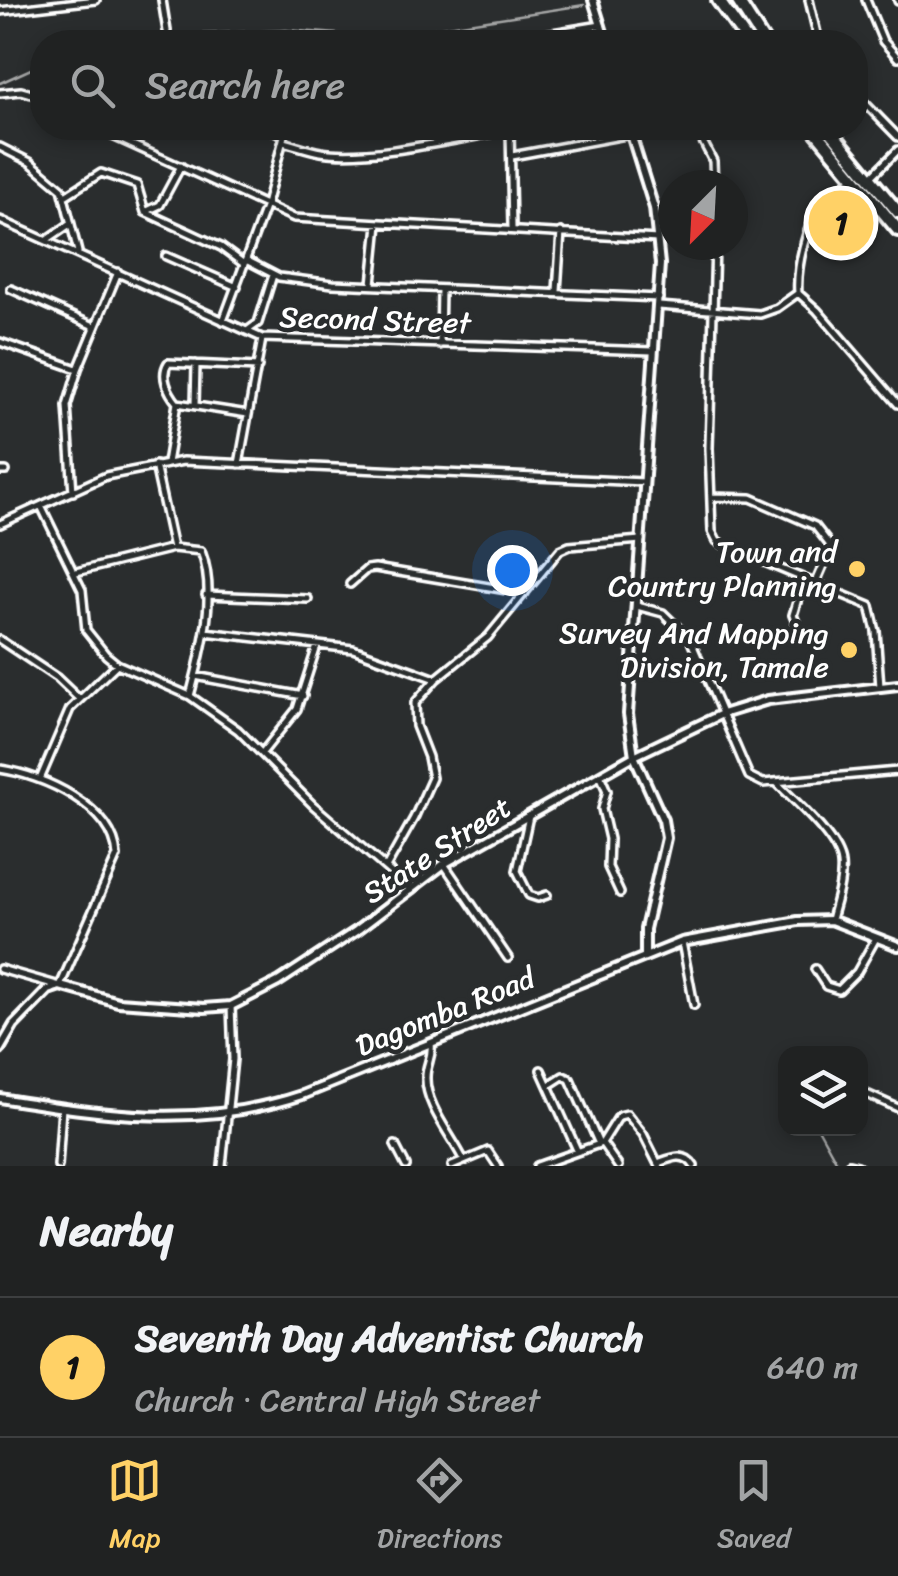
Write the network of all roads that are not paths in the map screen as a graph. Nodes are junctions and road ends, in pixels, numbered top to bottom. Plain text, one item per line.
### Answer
1 (96, 0) edge
2 (162, 0) edge
3 (593, 0) edge
4 (718, 0) edge
5 (737, 0) edge
6 (809, 0) edge
7 (866, 0) edge
8 (0, 11) edge
9 (601, 25) junction
10 (167, 30) edge
11 (573, 30) edge
12 (602, 30) edge
13 (739, 30) edge
14 (756, 30) edge
15 (816, 30) edge
16 (898, 58) edge
17 (0, 93) edge
18 (30, 94) edge
19 (868, 106) edge
20 (898, 137) edge
21 (122, 140) edge
22 (284, 140) edge
23 (295, 140) edge
24 (448, 140) edge
25 (511, 140) edge
26 (588, 140) edge
27 (633, 140) edge
28 (702, 140) edge
29 (823, 140) edge
30 (839, 140) edge
31 (0, 147) edge
32 (898, 150) edge
33 (512, 156) junction
34 (180, 166) junction
35 (713, 170) edge
36 (871, 177) junction
37 (854, 178) junction
38 (66, 196) junction
39 (266, 205) junction
40 (145, 212) junction
41 (898, 212) edge
42 (0, 220) edge
43 (70, 224) junction
44 (378, 224) junction
45 (512, 228) junction
46 (898, 230) edge
47 (561, 232) junction
48 (658, 239) joint
49 (46, 240) junction
50 (79, 254) junction
51 (166, 256) dead end
52 (658, 260) edge
53 (715, 260) edge
54 (245, 262) junction
55 (118, 272) junction
56 (273, 275) junction
57 (372, 284) junction
58 (237, 288) junction
59 (11, 289) dead end
60 (441, 289) junction
61 (557, 292) junction
62 (798, 293) junction
63 (659, 302) junction
64 (713, 311) junction
65 (223, 321) junction
66 (94, 326) junction
67 (247, 332) junction
68 (262, 338) junction
69 (0, 342) edge
70 (440, 345) junction
71 (653, 351) junction
72 (196, 364) junction
73 (258, 367) junction
74 (78, 369) junction
75 (177, 403) junction
76 (898, 404) edge
77 (195, 405) junction
78 (248, 414) junction
79 (167, 463) junction
80 (239, 464) junction
81 (155, 466) junction
82 (645, 482) junction
83 (72, 492) junction
84 (711, 497) junction
85 (41, 506) junction
86 (0, 524) edge
87 (641, 540) junction
88 (174, 548) junction
89 (75, 572) junction
90 (804, 578) junction
91 (816, 582) junction
92 (350, 584) dead end
93 (524, 594) junction
94 (206, 595) junction
95 (308, 599) dead end
96 (637, 606) junction
97 (798, 627) dead end
98 (205, 632) junction
99 (0, 640) edge
100 (317, 646) junction
101 (117, 664) junction
102 (195, 676) junction
103 (436, 679) junction
104 (898, 685) edge
105 (880, 687) junction
106 (190, 696) junction
107 (303, 696) junction
108 (78, 698) junction
109 (722, 714) junction
110 (262, 753) junction
111 (634, 756) junction
112 (0, 769) edge
113 (898, 771) edge
114 (600, 775) junction
115 (40, 777) junction
116 (776, 782) junction
117 (529, 816) junction
118 (393, 851) junction
119 (376, 857) junction
120 (444, 864) junction
121 (387, 868) junction
122 (411, 890) junction
123 (620, 893) dead end
124 (547, 895) dead end
125 (832, 920) junction
126 (878, 936) junction
127 (682, 942) junction
128 (898, 946) edge
129 (645, 955) junction
130 (508, 958) dead end
131 (0, 969) edge
132 (815, 970) dead end
133 (60, 986) junction
134 (694, 1005) dead end
135 (231, 1006) junction
136 (430, 1042) junction
137 (0, 1048) edge
138 (542, 1070) dead end
139 (550, 1085) junction
140 (868, 1095) edge
141 (0, 1098) edge
142 (62, 1108) junction
143 (898, 1108) edge
144 (229, 1114) junction
145 (601, 1143) junction
146 (395, 1145) dead end
147 (577, 1150) junction
148 (464, 1161) junction
149 (849, 1164) edge
150 (659, 1165) edge
151 (58, 1166) edge
152 (222, 1166) edge
153 (406, 1166) edge
154 (452, 1166) edge
155 (498, 1166) edge
156 (537, 1166) edge
157 (618, 1166) edge
158 (694, 1166) edge
159 (858, 1166) edge

1 - 8 street
2 - 10 street
3 - 9 street
4 - 13 highway
5 - 14 highway
6 - 15 street
7 - 16 street
9 - 11 street
9 - 12 street
17 - 18 street
19 - 20 street
21 - 34 street
22 - 39 street
23 - 24 street
25 - 33 street
26 - 33 street
27 - 48 street
28 - 35 street
29 - 37 highway
30 - 36 highway
31 - 38 street
32 - 36 street
33 - 45 street
34 - 39 street
34 - 40 street
36 - 41 highway
37 - 46 highway
37 - 62 street
38 - 40 street
38 - 43 street
39 - 44 street
39 - 54 street
40 - 54 street
42 - 49 street, Second Street
43 - 49 street
43 - 50 street
44 - 45 street
44 - 57 street
45 - 47 street
47 - 48 street
47 - 61 street
49 - 50 street, Second Street
50 - 55 street, Second Street
51 - 58 street
52 - 63 street
53 - 64 street
54 - 56 street
54 - 58 street
55 - 65 street, Second Street
55 - 66 street
56 - 57 street
56 - 67 street
57 - 60 street
58 - 65 street
59 - 66 street
60 - 61 street
60 - 70 street
61 - 63 street
62 - 64 street
62 - 76 street
63 - 64 street
63 - 71 street
64 - 84 street
65 - 67 street, Second Street
66 - 74 street
67 - 68 street, Second Street
68 - 70 street, Second Street
68 - 73 street
69 - 74 street
70 - 71 street, Second Street
71 - 82 street
72 - 73 street
72 - 75 street
72 - 77 street
73 - 78 street
74 - 83 street
75 - 77 street
75 - 79 street
77 - 78 street
78 - 80 street
79 - 80 street
79 - 81 street
80 - 82 street
81 - 83 street
81 - 88 street
82 - 87 street
83 - 85 street
84 - 90 street
84 - 91 street
85 - 86 street
85 - 89 street
87 - 93 street
87 - 96 street
88 - 89 street
88 - 94 street
89 - 101 street
90 - 91 street
90 - 97 street
91 - 105 street
92 - 93 street
93 - 103 street
94 - 95 street
94 - 98 street
96 - 109 street
96 - 111 street
98 - 100 street
98 - 102 street
99 - 108 street
100 - 103 street
100 - 107 street
101 - 106 street
101 - 108 street
102 - 106 street
102 - 107 street
103 - 118 street
104 - 105 street, State Street
105 - 109 street, State Street
106 - 110 street
107 - 110 street
108 - 115 street
109 - 111 street, State Street
109 - 116 street
110 - 119 street
111 - 114 street, State Street
111 - 129 street
112 - 115 street
113 - 116 street
114 - 117 street, State Street
114 - 123 street
115 - 133 street
116 - 125 street
117 - 120 street, State Street
117 - 124 street
118 - 119 street
118 - 121 street
119 - 121 street
120 - 122 street, State Street
120 - 130 street
121 - 122 street
122 - 135 street, State Street
125 - 126 street, Dagomba Road
125 - 127 street, Dagomba Road
126 - 128 street, Dagomba Road
126 - 132 street
127 - 129 street, Dagomba Road
127 - 134 street
129 - 136 street, Dagomba Road
131 - 133 street, State Street
133 - 135 street, State Street
133 - 137 street
135 - 144 street
136 - 144 street, Dagomba Road
136 - 148 street
138 - 139 street
139 - 145 street
139 - 147 street
140 - 143 street
141 - 142 street, Dagomba Road
142 - 144 street, Dagomba Road
142 - 151 street
144 - 152 street
145 - 147 street
145 - 150 street
145 - 157 street
146 - 153 street
147 - 156 street
148 - 154 street
148 - 155 street
149 - 159 street
150 - 158 street

